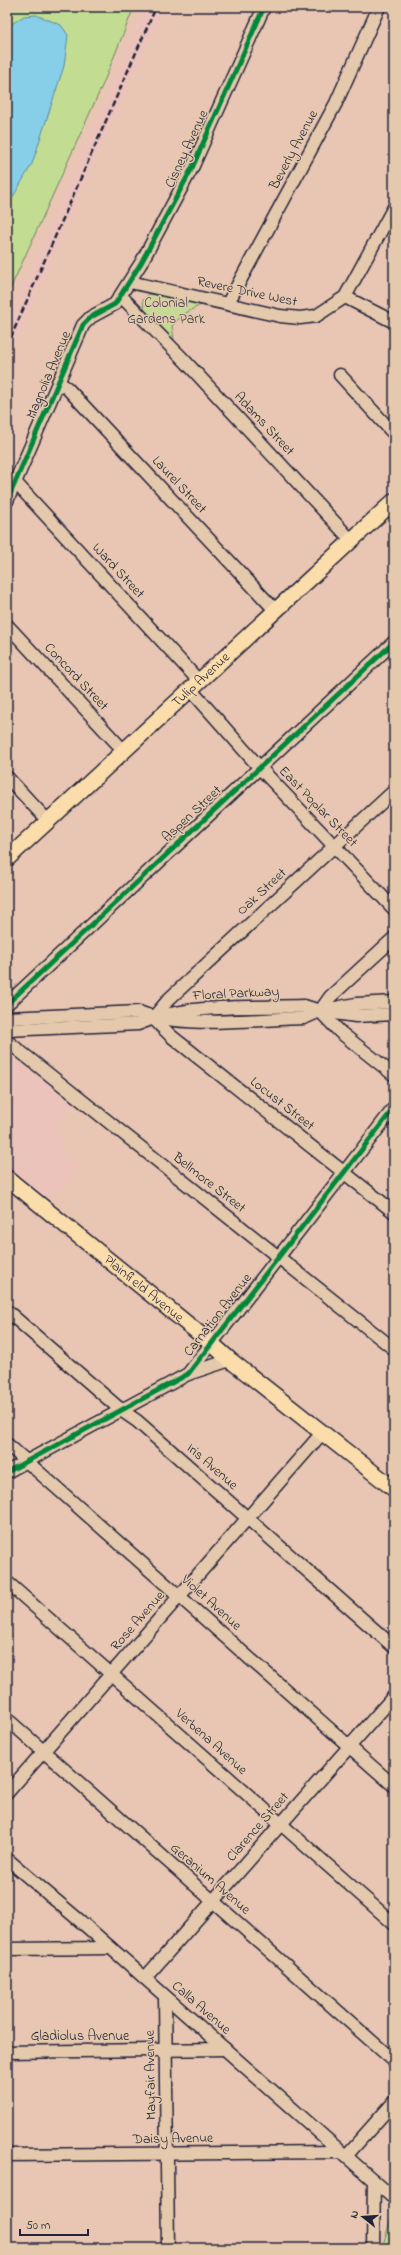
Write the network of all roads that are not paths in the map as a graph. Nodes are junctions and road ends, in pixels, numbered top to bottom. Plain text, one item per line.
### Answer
1 (264, 7) edge
2 (379, 7) edge
3 (394, 207) edge
4 (130, 282) junction
5 (121, 296) junction
6 (346, 297) junction
7 (228, 303) junction
8 (394, 322) edge
9 (340, 375) dead end
10 (58, 382) junction
11 (394, 434) edge
12 (15, 482) junction
13 (7, 501) edge
14 (394, 501) edge
15 (351, 540) junction
16 (275, 610) junction
17 (7, 625) edge
18 (394, 642) edge
19 (194, 685) junction
20 (124, 751) junction
21 (260, 768) junction
22 (7, 777) edge
23 (394, 791) edge
24 (48, 821) junction
25 (335, 846) junction
26 (7, 859) edge
27 (394, 909) edge
28 (394, 938) edge
29 (394, 1002) edge
30 (7, 1004) edge
31 (320, 1012) junction
32 (394, 1014) edge
33 (81, 1015) junction
34 (7, 1018) edge
35 (153, 1018) junction
36 (82, 1027) junction
37 (7, 1030) edge
38 (7, 1041) edge
39 (394, 1075) edge
40 (394, 1108) edge
41 (344, 1173) junction
42 (7, 1178) edge
43 (394, 1212) edge
44 (278, 1257) junction
45 (7, 1311) edge
46 (211, 1343) junction
47 (394, 1349) edge
48 (230, 1360) junction
49 (188, 1374) junction
50 (121, 1410) junction
51 (323, 1432) junction
52 (7, 1444) edge
53 (27, 1462) junction
54 (7, 1472) edge
55 (394, 1489) edge
56 (248, 1519) junction
57 (7, 1582) edge
58 (180, 1596) junction
59 (394, 1648) edge
60 (112, 1674) junction
61 (394, 1696) edge
62 (7, 1719) edge
63 (349, 1746) junction
64 (43, 1751) junction
65 (394, 1786) edge
66 (7, 1793) edge
67 (281, 1824) junction
68 (7, 1859) edge
69 (212, 1901) junction
70 (394, 1924) edge
71 (111, 1948) junction
72 (7, 1949) edge
73 (145, 1978) junction
74 (165, 1997) junction
75 (225, 2049) junction
76 (165, 2051) junction
77 (7, 2052) edge
78 (394, 2061) edge
79 (394, 2102) edge
80 (167, 2154) junction
81 (343, 2154) junction
82 (7, 2155) edge
83 (374, 2181) junction
84 (391, 2196) dead end
85 (168, 2248) edge
86 (373, 2248) edge

1 - 4 street, Cisney Avenue
2 - 7 street, Beverly Avenue
3 - 6 street
4 - 5 street, Cisney Avenue
4 - 7 street, Revere Drive West
5 - 10 street, Magnolia Avenue
5 - 15 street, Adams Street
6 - 7 street, Revere Drive West
6 - 8 street
9 - 11 street
10 - 12 street, Magnolia Avenue
10 - 16 street, Laurel Street
12 - 13 street, Magnolia Avenue
12 - 19 street, Ward Street
14 - 15 main road, Tulip Avenue
15 - 16 main road, Tulip Avenue
16 - 19 main road, Tulip Avenue
17 - 20 street, Concord Street
18 - 21 street, Aspen Street
19 - 20 main road, Tulip Avenue
19 - 21 street, East Poplar Street
20 - 24 main road, Tulip Avenue
21 - 25 street, East Poplar Street
21 - 30 street, Aspen Street
22 - 24 street
23 - 25 street, Oak Street
24 - 26 main road, Tulip Avenue
25 - 27 street, East Poplar Street
25 - 35 street, Oak Street
28 - 31 street
29 - 31 street, Floral Parkway
31 - 32 street, Floral Parkway
31 - 35 street, Floral Parkway
31 - 39 street
33 - 34 street, Floral Parkway
33 - 35 street, Floral Parkway
33 - 36 street
35 - 36 street, Floral Parkway
35 - 41 street, Locust Street
36 - 37 street, Floral Parkway
38 - 44 street, Bellmore Street
40 - 41 street, Carnation Avenue
41 - 43 street, Locust Street
41 - 44 street, Carnation Avenue
42 - 46 main road, Plainfield Avenue
44 - 46 street, Carnation Avenue
44 - 47 street, Bellmore Street
45 - 50 street, Iris Avenue
46 - 48 main road, Plainfield Avenue
46 - 49 street, Carnation Avenue
48 - 49 street, Carnation Avenue
48 - 51 main road, Plainfield Avenue
49 - 50 street, Carnation Avenue
50 - 53 street, Carnation Avenue
50 - 56 street, Iris Avenue
51 - 55 main road, Plainfield Avenue
51 - 56 street, Rose Avenue
52 - 53 street, Violet Avenue
53 - 54 street, Carnation Avenue
53 - 58 street, Violet Avenue
56 - 58 street, Rose Avenue
56 - 59 street, Iris Avenue
57 - 60 street, Verbena Avenue
58 - 60 street, Rose Avenue
58 - 63 street, Violet Avenue
60 - 64 street, Rose Avenue
60 - 67 street, Verbena Avenue
61 - 63 street, Clarence Street
62 - 64 street, Geranium Avenue
63 - 65 street, Violet Avenue
63 - 67 street, Clarence Street
64 - 66 street, Rose Avenue
64 - 69 street, Geranium Avenue
67 - 69 street, Clarence Street
67 - 70 street, Verbena Avenue
68 - 71 street, Calla Avenue
69 - 73 street, Clarence Street
69 - 78 street, Geranium Avenue
71 - 72 street
71 - 73 street, Calla Avenue
73 - 74 street, Calla Avenue
74 - 75 street, Calla Avenue
74 - 76 street, Mayfair Avenue
75 - 76 street, Gladiolus Avenue
75 - 81 street, Calla Avenue
76 - 77 street, Gladiolus Avenue
76 - 80 street, Mayfair Avenue
79 - 81 street
80 - 81 street, Daisy Avenue
80 - 82 street, Daisy Avenue
80 - 85 street, Mayfair Avenue
81 - 83 street, Calla Avenue
83 - 84 street, Calla Avenue
83 - 86 street

